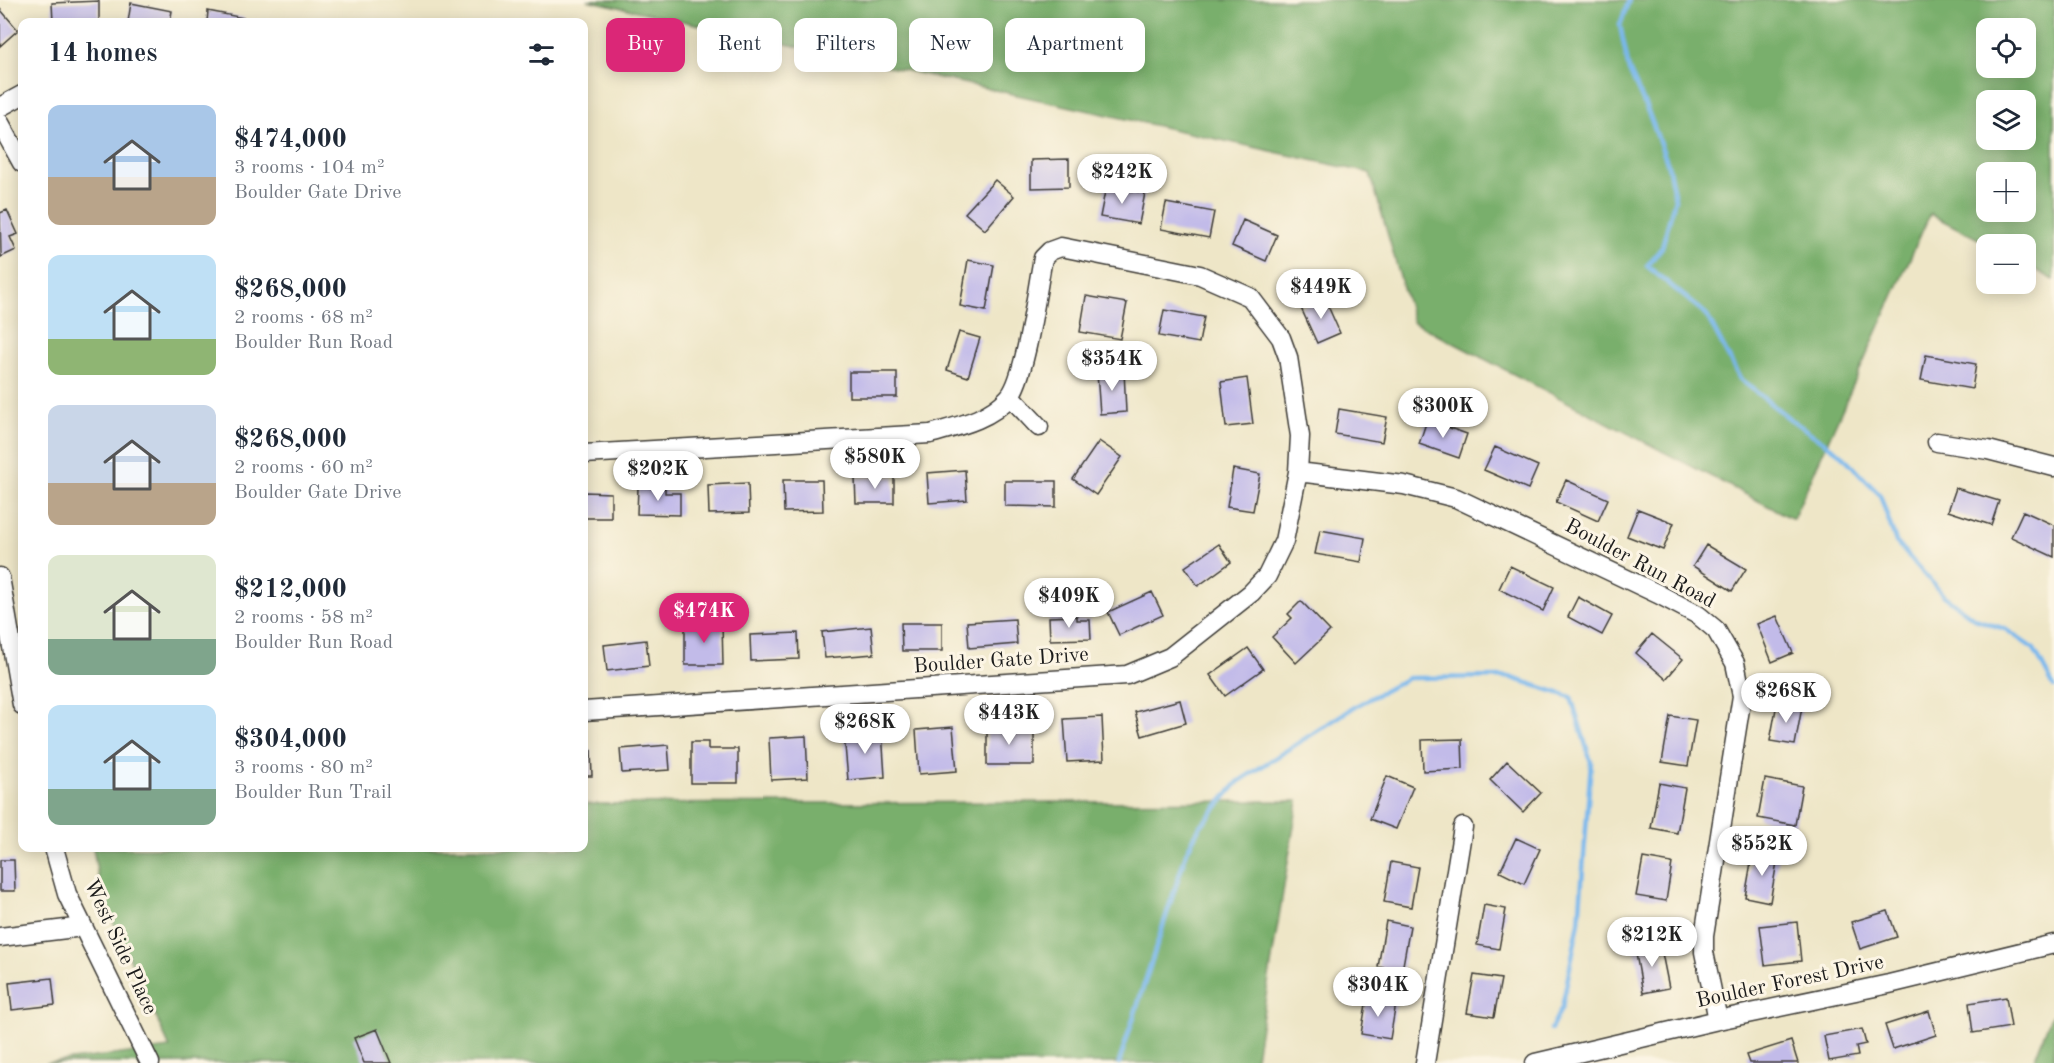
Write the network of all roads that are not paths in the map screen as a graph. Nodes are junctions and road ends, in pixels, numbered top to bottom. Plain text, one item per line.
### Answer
1 (18, 97) edge
2 (0, 107) edge
3 (0, 123) edge
4 (18, 156) edge
5 (1010, 396) junction
6 (1039, 427) dead end
7 (1937, 442) dead end
8 (588, 454) edge
9 (2054, 467) edge
10 (1298, 472) junction
11 (0, 577) edge
12 (8, 676) edge
13 (18, 697) edge
14 (588, 711) edge
15 (1463, 827) dead end
16 (55, 852) edge
17 (83, 927) junction
18 (0, 937) edge
19 (2054, 944) edge
20 (1718, 1020) junction
21 (1431, 1062) edge
22 (150, 1063) edge
23 (1535, 1063) edge

1 - 2 street
3 - 4 street
5 - 6 street
5 - 8 street, Boulder Gate Drive
5 - 10 street, Boulder Gate Drive
7 - 9 street
10 - 14 street, Boulder Gate Drive
10 - 20 street, Boulder Run Road
11 - 12 street
12 - 13 street
15 - 21 street
16 - 17 street, West Side Place
17 - 18 street
17 - 22 street, West Side Place
19 - 20 street, Boulder Forest Drive
20 - 23 street, Boulder Forest Drive

